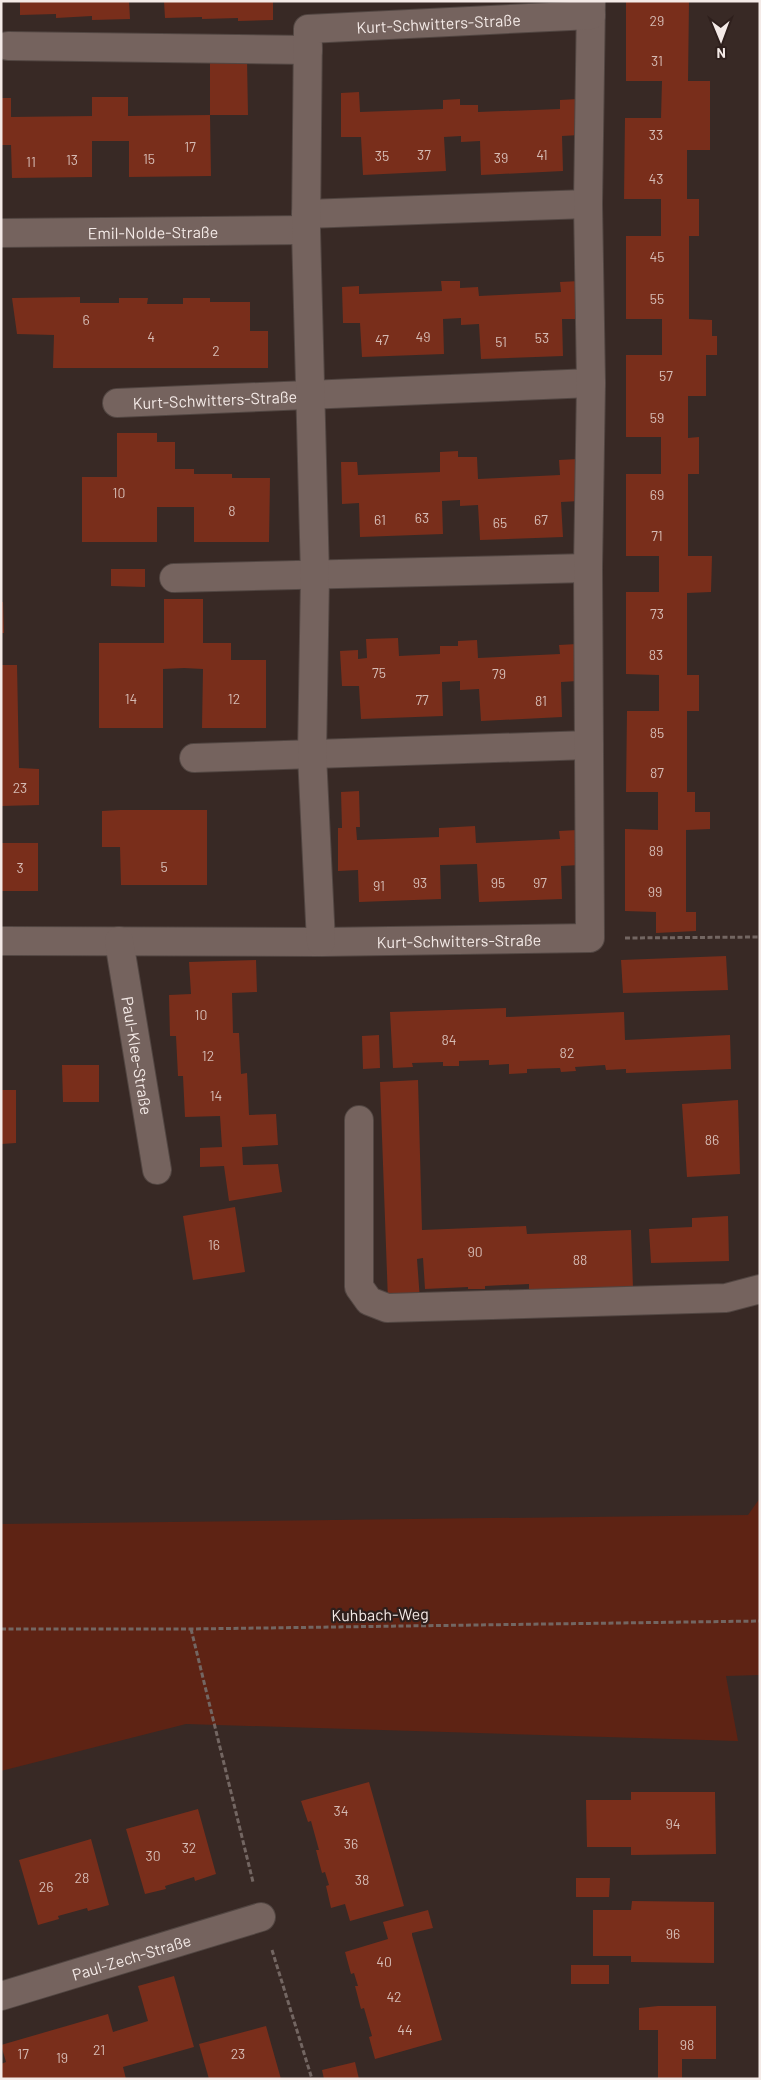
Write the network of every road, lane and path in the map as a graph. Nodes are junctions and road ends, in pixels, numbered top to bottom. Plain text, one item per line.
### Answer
1 (591, 8) edge
2 (8, 46) dead end
3 (308, 50) junction
4 (588, 204) junction
5 (306, 222) junction
6 (1, 233) edge
7 (591, 383) junction
8 (312, 396) junction
9 (117, 402) dead end
10 (588, 568) junction
11 (315, 576) junction
12 (174, 578) dead end
13 (589, 745) junction
14 (312, 755) junction
15 (194, 758) dead end
16 (760, 937) edge
17 (590, 938) junction
18 (1, 941) edge
19 (119, 941) junction
20 (321, 942) junction
21 (358, 1120) dead end
22 (156, 1170) dead end
23 (760, 1289) edge
24 (760, 1621) edge
25 (1, 1629) edge
26 (191, 1629) junction
27 (221, 1756) dead end
28 (262, 1917) dead end
29 (1, 1996) edge

1 - 3 street, Kurt-Schwitters-Straße
1 - 4 street, Kurt-Schwitters-Straße
2 - 3 street
3 - 5 street, Kurt-Schwitters-Straße
4 - 5 street
4 - 7 street, Kurt-Schwitters-Straße
5 - 6 street, Emil-Nolde-Straße
5 - 8 street, Kurt-Schwitters-Straße
7 - 8 street, Kurt-Schwitters-Straße
7 - 10 street, Kurt-Schwitters-Straße
8 - 9 street, Kurt-Schwitters-Straße
8 - 11 street, Kurt-Schwitters-Straße
10 - 11 street
10 - 13 street, Kurt-Schwitters-Straße
11 - 12 street
11 - 14 street, Kurt-Schwitters-Straße
13 - 14 street
13 - 17 street, Kurt-Schwitters-Straße
14 - 15 street
14 - 20 street, Kurt-Schwitters-Straße
16 - 17 path
17 - 20 street, Kurt-Schwitters-Straße
18 - 19 street
19 - 20 street
19 - 22 street, Paul-Klee-Straße
21 - 23 street
24 - 26 path, Kuhbach-Weg
25 - 26 path, Kuhbach-Weg
26 - 27 path
28 - 29 street, Paul-Zech-Straße

